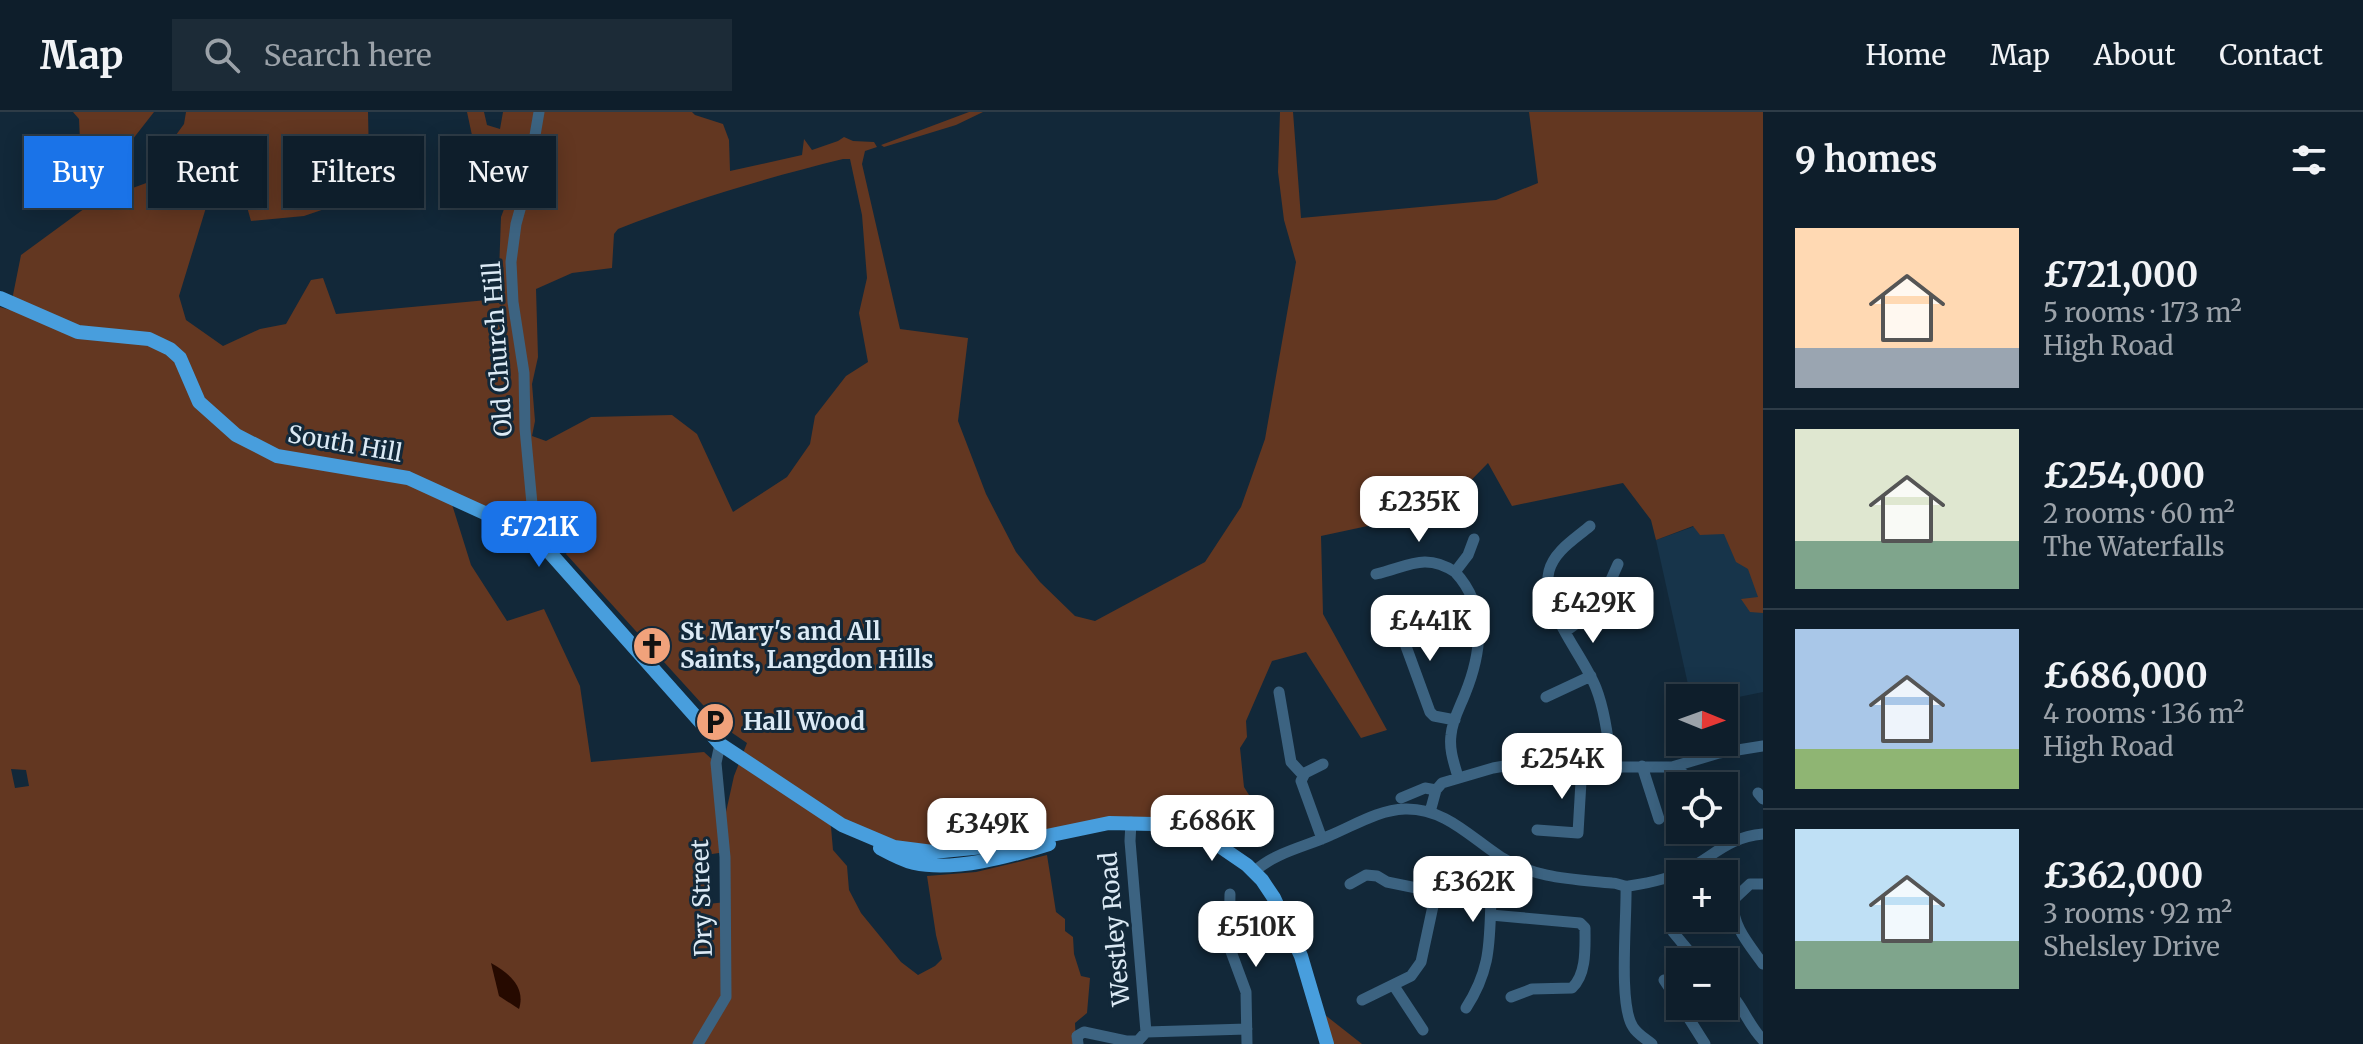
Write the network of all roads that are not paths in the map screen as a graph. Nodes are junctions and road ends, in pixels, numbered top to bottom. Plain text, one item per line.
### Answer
1 (539, 112) edge
2 (0, 298) edge
3 (1590, 526) dead end
4 (535, 536) junction
5 (1474, 539) dead end
6 (1618, 564) dead end
7 (1455, 572) junction
8 (1376, 574) dead end
9 (1611, 598) junction
10 (1396, 619) dead end
11 (1640, 620) dead end
12 (1566, 631) junction
13 (1591, 676) junction
14 (1279, 692) dead end
15 (1546, 697) dead end
16 (1455, 720) junction
17 (720, 744) junction
18 (1763, 746) edge
19 (1323, 764) dead end
20 (1582, 764) junction
21 (1642, 766) junction
22 (1611, 767) junction
23 (1672, 767) junction
24 (1680, 772) edge
25 (1303, 775) junction
26 (1458, 777) junction
27 (1436, 790) junction
28 (1401, 798) dead end
29 (1430, 812) junction
30 (1659, 819) dead end
31 (1131, 822) junction
32 (1537, 830) dead end
33 (1763, 834) edge
34 (1322, 839) junction
35 (1504, 859) junction
36 (1255, 871) junction
37 (1350, 884) dead end
38 (1763, 884) edge
39 (1626, 887) junction
40 (1436, 892) junction
41 (1492, 892) junction
42 (1230, 894) dead end
43 (1491, 915) junction
44 (1673, 932) dead end
45 (1686, 948) edge
46 (1763, 964) edge
47 (1664, 980) dead end
48 (1666, 983) edge
49 (1394, 986) junction
50 (1511, 997) dead end
51 (1362, 1000) dead end
52 (1738, 1001) edge
53 (1466, 1008) dead end
54 (1690, 1020) edge
55 (1247, 1029) junction
56 (1423, 1030) dead end
57 (1146, 1032) junction
58 (1763, 1040) edge
59 (698, 1044) edge
60 (1078, 1044) edge
61 (1247, 1044) edge
62 (1327, 1044) edge
63 (1652, 1044) edge
64 (1705, 1044) edge

1 - 4 street, Old Church Hill
2 - 4 main road, South Hill
3 - 12 street
4 - 17 main road
5 - 7 street
6 - 9 street
7 - 8 street
7 - 16 street
9 - 11 street
9 - 12 street
10 - 16 street
12 - 13 street
13 - 15 street
13 - 22 street
14 - 25 street
16 - 26 street
17 - 31 main road
17 - 59 street, Dry Street
18 - 23 street
19 - 25 street
20 - 22 street
20 - 26 street
20 - 32 street
21 - 22 street
21 - 23 street
21 - 30 street
23 - 24 street
25 - 34 street
26 - 27 street
27 - 28 street
27 - 29 street
29 - 34 street
29 - 35 street
31 - 36 main road
31 - 57 street, Westley Road
33 - 39 street
34 - 36 street
35 - 39 street
35 - 41 street
36 - 62 main road
37 - 40 street
38 - 46 street
39 - 63 street
40 - 41 street
40 - 49 street
41 - 43 street
42 - 55 street
43 - 50 street
43 - 53 street
44 - 45 street
47 - 48 street
49 - 51 street
49 - 56 street
52 - 58 street
54 - 64 street
55 - 57 street
55 - 61 street
57 - 60 street

